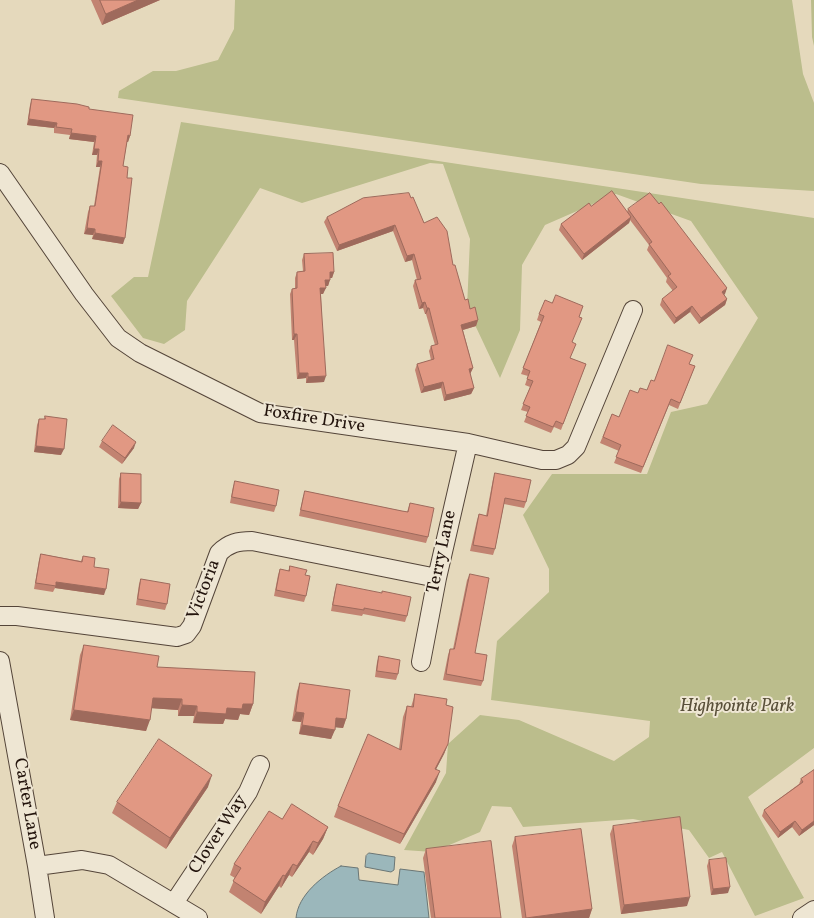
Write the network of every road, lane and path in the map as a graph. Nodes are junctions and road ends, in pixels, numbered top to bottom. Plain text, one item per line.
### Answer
1 (0, 173) edge
2 (633, 310) dead end
3 (468, 443) junction
4 (437, 578) junction
5 (0, 616) edge
6 (0, 661) edge
7 (421, 662) dead end
8 (260, 765) dead end
9 (37, 866) junction
10 (174, 902) junction
11 (814, 910) edge
12 (44, 918) edge
13 (198, 918) edge
14 (802, 918) edge

1 - 3 street, Foxfire Drive
2 - 3 street, Foxfire Drive
3 - 4 street, Terry Lane
4 - 5 street, Victoria
4 - 7 street, Terry Lane
6 - 9 street, Carter Lane
8 - 10 street, Clover Way
9 - 10 street
9 - 12 street, Carter Lane
10 - 13 street
11 - 14 street

